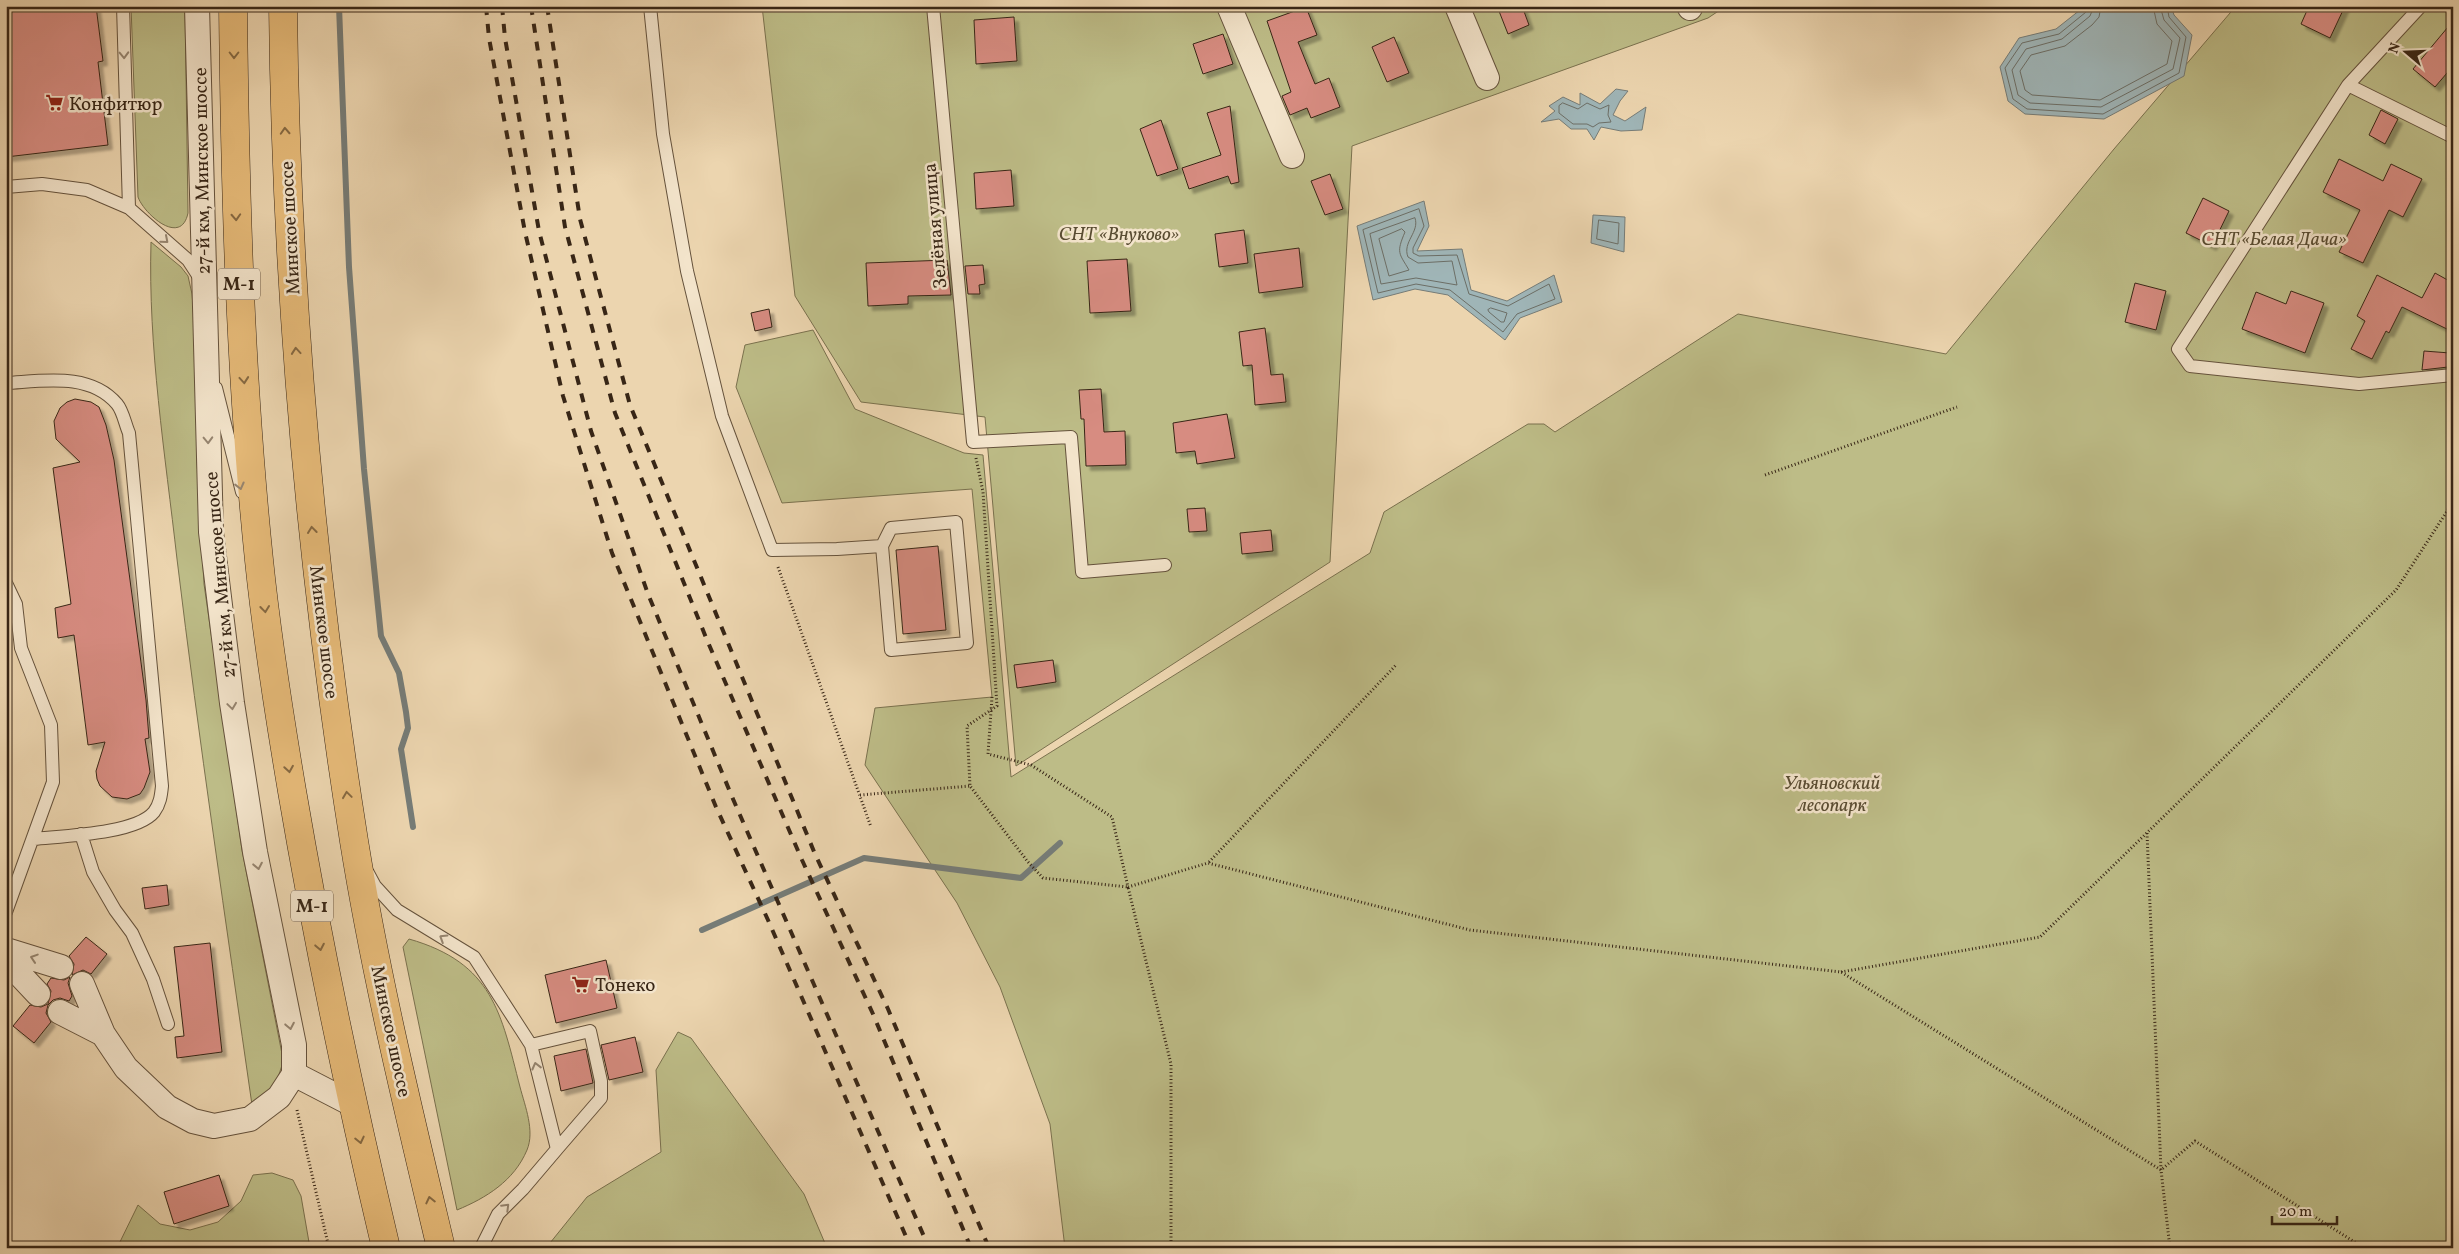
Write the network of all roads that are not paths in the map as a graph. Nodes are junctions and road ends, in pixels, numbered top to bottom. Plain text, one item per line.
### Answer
1 (123, 6) edge
2 (197, 6) edge
3 (233, 6) edge
4 (283, 6) edge
5 (650, 6) edge
6 (933, 6) edge
7 (1229, 6) edge
8 (1458, 6) edge
9 (2421, 6) edge
10 (1487, 78) dead end
11 (2348, 85) junction
12 (2453, 137) edge
13 (1292, 156) dead end
14 (6, 187) edge
15 (129, 208) junction
16 (203, 284) junction
17 (205, 336) junction
18 (2453, 375) edge
19 (6, 383) edge
20 (882, 546) junction
21 (259, 560) junction
22 (1165, 565) dead end
23 (6, 583) edge
24 (81, 834) junction
25 (34, 839) junction
26 (354, 844) junction
27 (6, 912) edge
28 (6, 950) edge
29 (6, 960) edge
30 (61, 967) dead end
31 (82, 984) dead end
32 (38, 994) dead end
33 (60, 1012) dead end
34 (168, 1024) dead end
35 (103, 1034) junction
36 (531, 1045) junction
37 (294, 1074) junction
38 (352, 1104) junction
39 (557, 1148) junction
40 (386, 1248) edge
41 (441, 1248) edge
42 (481, 1248) edge

1 -> 15 lane
2 - 16 street, 27-й км, Минское шоссе
3 -> 21 highway, М-1
26 -> 4 highway, Минское шоссе
5 - 20 lane
6 - 22 lane, Зелёная улица
7 - 13 street
8 - 10 street
9 - 11 lane
11 - 12 lane
11 - 18 lane
14 - 15 lane
15 -> 16 lane
16 - 17 street, 27-й км, Минское шоссе
17 -> 21 lane
17 -> 37 street, 27-й км, Минское шоссе
19 - 24 lane
20 - 20 lane
21 -> 38 highway, М-1
23 - 25 lane
24 - 25 lane
24 - 34 lane
25 - 27 lane
36 -> 26 lane
41 -> 26 highway, Минское шоссе
30 -> 28 street
29 - 32 street
31 - 35 street
33 - 35 street
35 - 37 street
39 -> 36 lane
36 - 39 lane
37 - 38 street
38 -> 40 highway, М-1
42 -> 39 lane

